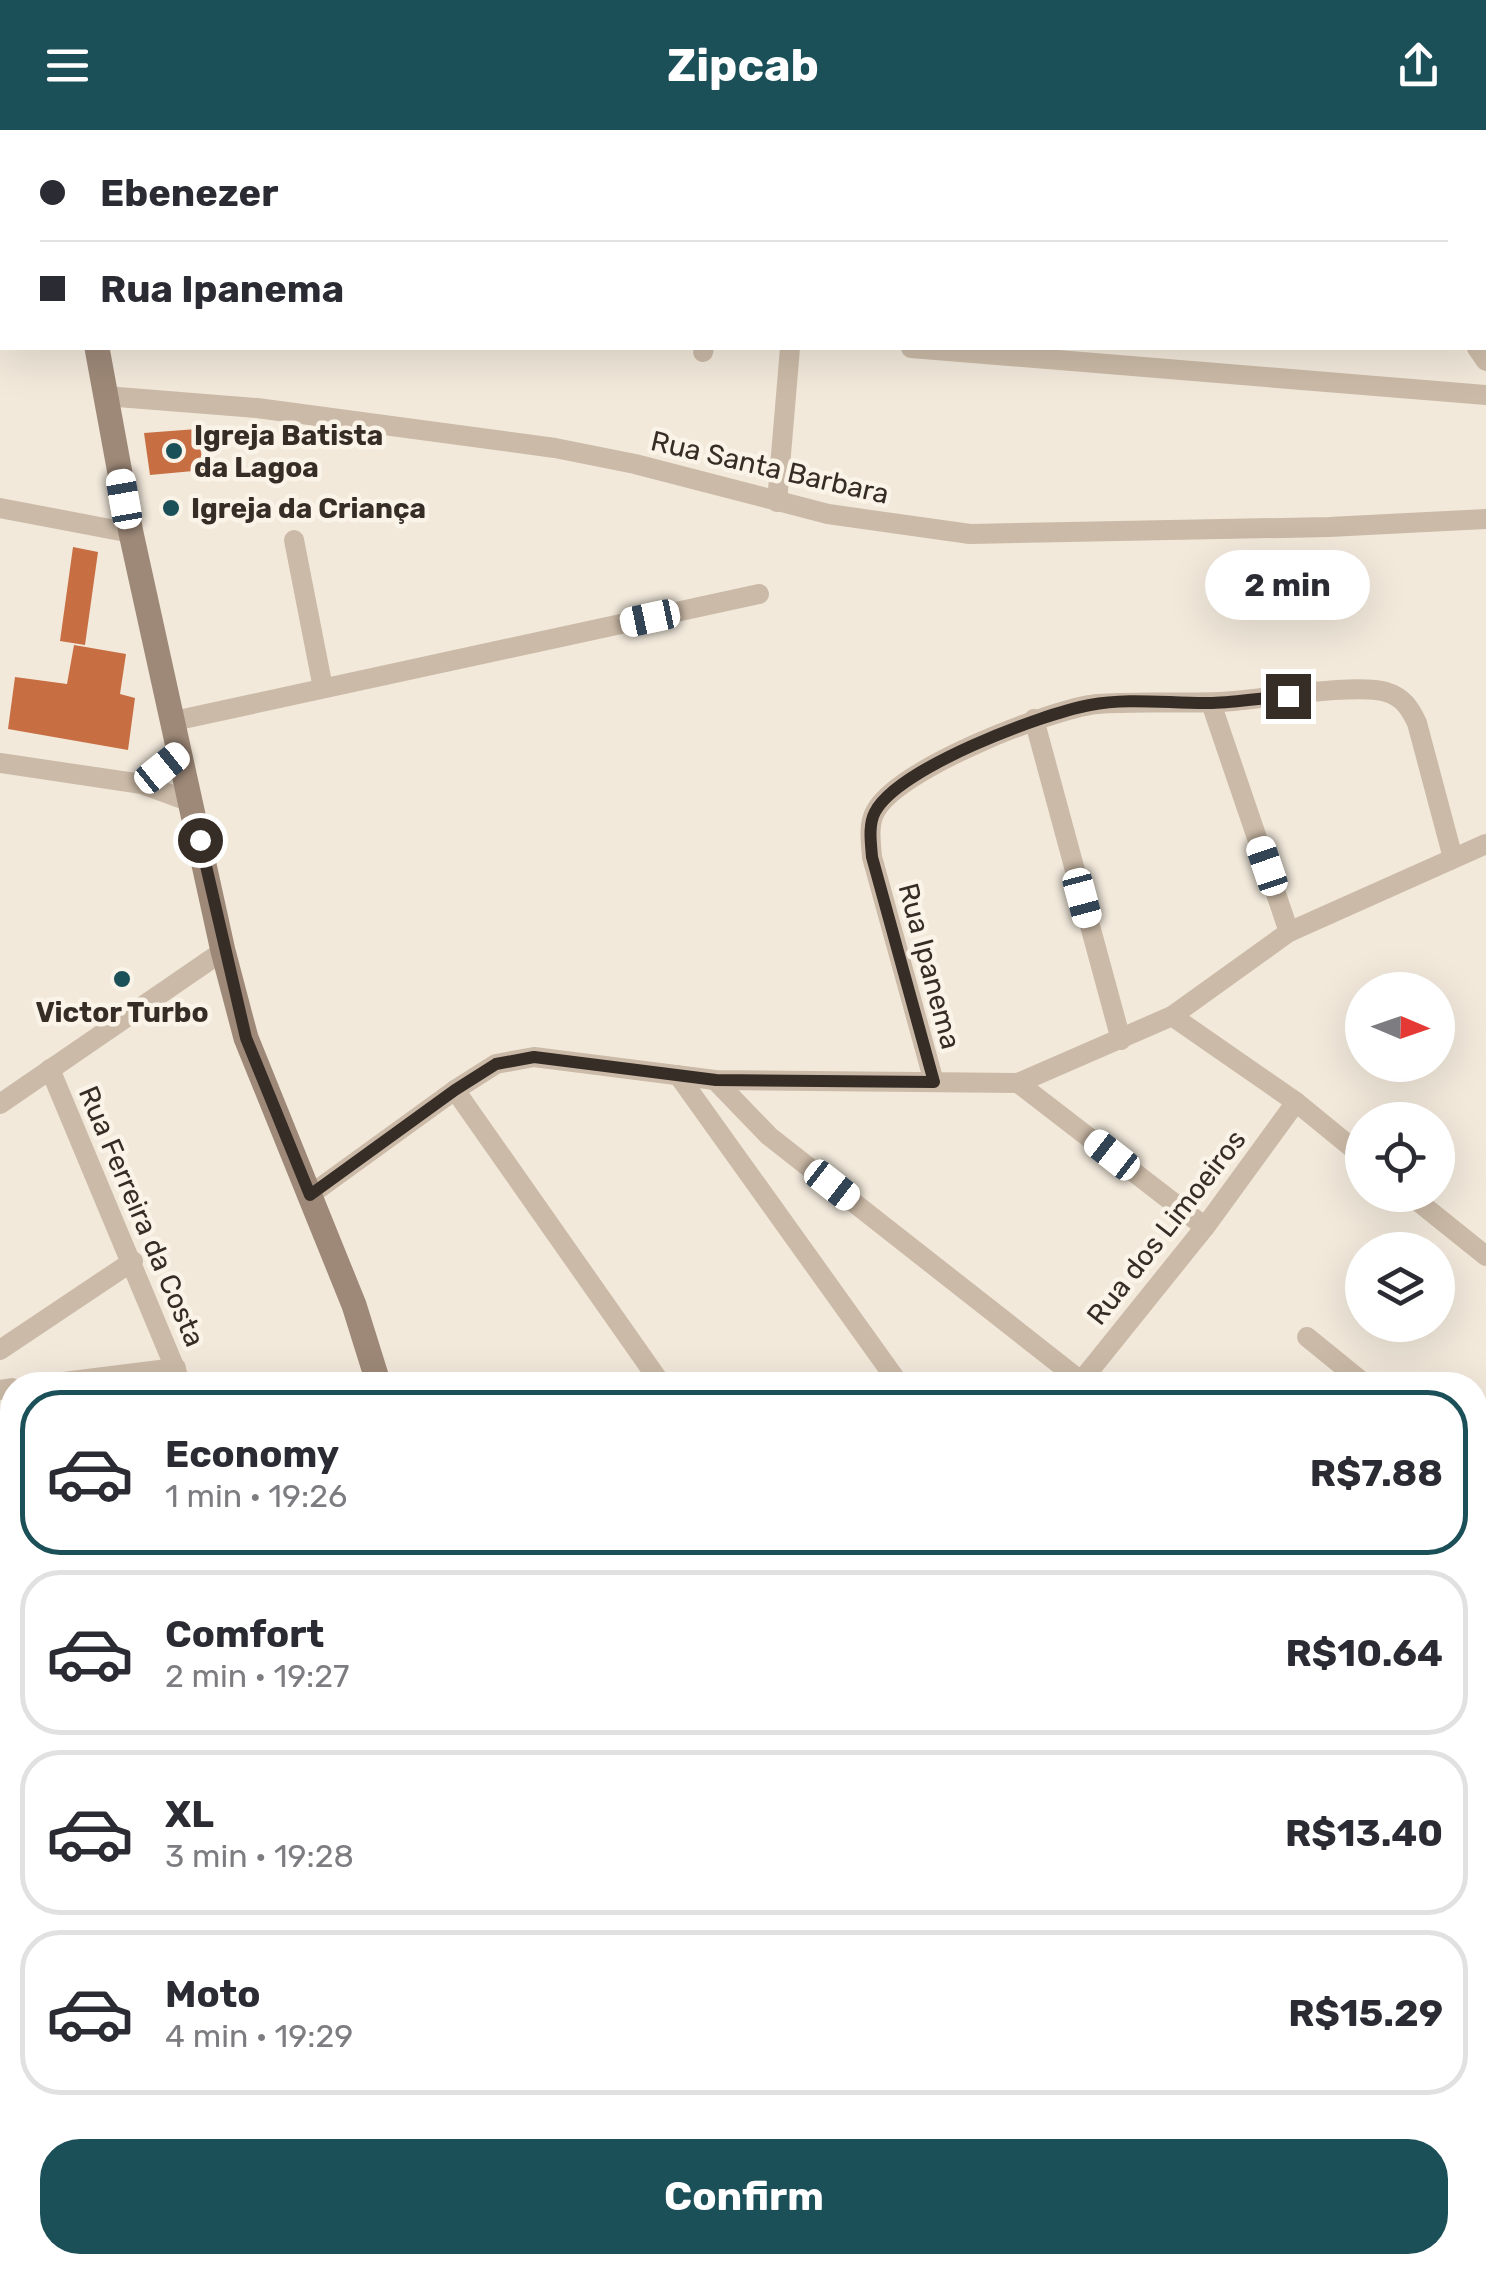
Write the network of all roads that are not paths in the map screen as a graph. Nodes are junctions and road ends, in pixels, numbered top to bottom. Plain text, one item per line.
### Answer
1 (97, 350) edge
2 (790, 350) edge
3 (935, 350) edge
4 (1486, 395) edge
5 (106, 396) junction
6 (777, 502) junction
7 (0, 508) edge
8 (1486, 519) edge
9 (131, 533) junction
10 (294, 540) dead end
11 (759, 594) dead end
12 (323, 688) junction
13 (1211, 703) junction
14 (1034, 719) junction
15 (174, 721) junction
16 (181, 752) junction
17 (0, 763) edge
18 (142, 784) junction
19 (192, 802) junction
20 (1486, 844) edge
21 (1453, 858) junction
22 (1290, 932) junction
23 (224, 951) junction
24 (1172, 1016) junction
25 (1120, 1040) junction
26 (50, 1069) junction
27 (678, 1075) junction
28 (716, 1080) junction
29 (934, 1082) junction
30 (1018, 1084) junction
31 (455, 1090) junction
32 (1296, 1102) junction
33 (0, 1104) edge
34 (1345, 1142) edge
35 (310, 1195) junction
36 (1431, 1212) edge
37 (1206, 1227) junction
38 (1486, 1256) edge
39 (133, 1261) junction
40 (1306, 1337) dead end
41 (0, 1350) edge
42 (178, 1372) edge
43 (375, 1372) edge
44 (653, 1372) edge
45 (891, 1372) edge
46 (1067, 1372) edge
47 (1091, 1372) edge
48 (1350, 1372) edge

1 - 5 street
2 - 6 street
3 - 4 street
5 - 6 street, Rua Santa Barbara
5 - 9 street
6 - 8 street, Rua Santa Barbara
7 - 9 street
9 - 15 street
10 - 12 street
11 - 12 street
12 - 15 street
13 - 14 street, Rua Ipanema
13 - 21 street, Rua Ipanema
13 - 22 street
14 - 25 street
14 - 29 street, Rua Ipanema
15 - 16 street
16 - 18 street
16 - 19 street
17 - 18 street
18 - 19 street
19 - 23 street
20 - 21 street
21 - 22 street
22 - 24 street
23 - 26 street
23 - 35 street
24 - 25 street
24 - 32 street
25 - 30 street
26 - 33 street
26 - 39 street, Rua Ferreira da Costa
27 - 28 street
27 - 31 street
27 - 45 street
28 - 29 street
28 - 46 street
29 - 30 street
30 - 37 street
31 - 35 street
31 - 44 street
32 - 34 street
32 - 37 street, Rua dos Limoeiros
35 - 43 street
36 - 38 street
37 - 47 street, Rua dos Limoeiros
39 - 41 street
39 - 42 street, Rua Ferreira da Costa
40 - 48 street

